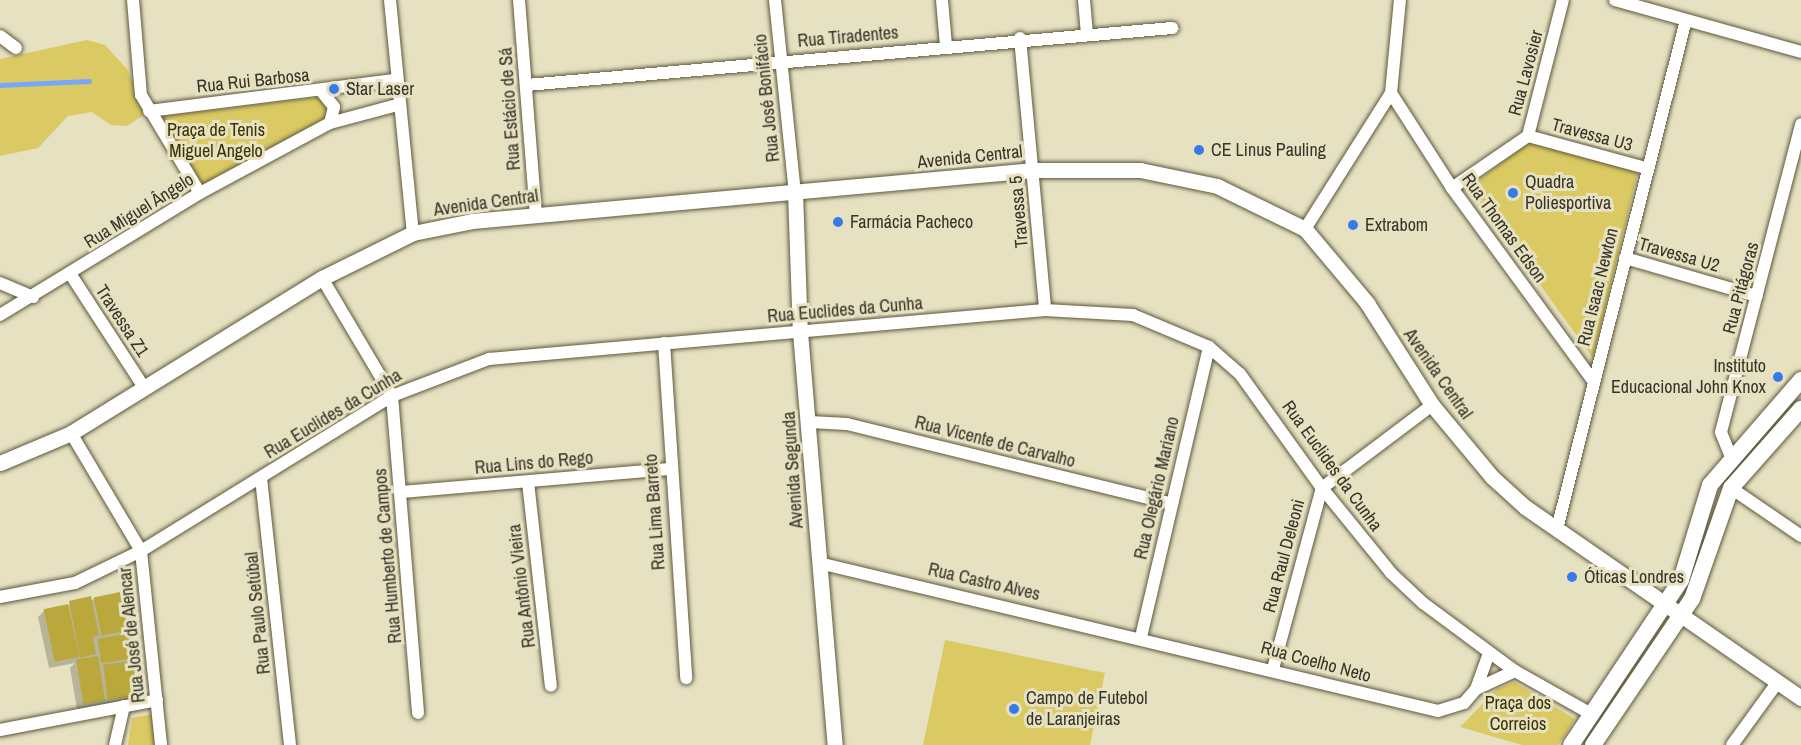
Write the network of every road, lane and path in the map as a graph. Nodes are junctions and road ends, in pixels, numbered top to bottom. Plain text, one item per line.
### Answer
1 (133, 0) edge
2 (390, 0) edge
3 (519, 0) edge
4 (775, 0) edge
5 (942, 0) edge
6 (1084, 0) edge
7 (1400, 0) edge
8 (1563, 0) edge
9 (1615, 0) edge
10 (1686, 20) junction
11 (1172, 28) dead end
12 (1087, 33) junction
13 (0, 36) edge
14 (1020, 38) junction
15 (946, 46) junction
16 (16, 48) dead end
17 (1801, 52) edge
18 (781, 61) junction
19 (396, 80) junction
20 (527, 85) junction
21 (322, 92) junction
22 (1391, 93) junction
23 (397, 105) junction
24 (148, 111) junction
25 (330, 123) junction
26 (1801, 124) edge
27 (1528, 136) junction
28 (1646, 168) junction
29 (1034, 170) junction
30 (1452, 188) junction
31 (795, 192) junction
32 (200, 193) junction
33 (536, 215) junction
34 (1305, 229) junction
35 (413, 233) junction
36 (1625, 258) junction
37 (71, 275) junction
38 (322, 278) junction
39 (0, 283) edge
40 (1757, 296) junction
41 (33, 297) junction
42 (1045, 310) junction
43 (0, 315) edge
44 (800, 332) junction
45 (664, 343) junction
46 (1209, 347) junction
47 (1801, 380) edge
48 (1593, 381) junction
49 (143, 386) junction
50 (392, 396) junction
51 (1432, 405) junction
52 (1801, 409) edge
53 (810, 422) junction
54 (71, 434) junction
55 (1731, 457) junction
56 (0, 463) edge
57 (669, 469) junction
58 (261, 478) junction
59 (528, 482) junction
60 (1322, 488) junction
61 (1731, 488) junction
62 (402, 492) junction
63 (1172, 504) junction
64 (1557, 530) junction
65 (1801, 536) edge
66 (141, 551) junction
67 (819, 563) junction
68 (0, 597) edge
69 (1664, 605) junction
70 (1681, 617) junction
71 (1140, 637) junction
72 (1489, 653) junction
73 (1273, 669) junction
74 (1515, 671) junction
75 (686, 678) dead end
76 (1777, 682) junction
77 (551, 686) dead end
78 (1476, 689) junction
79 (1801, 698) edge
80 (157, 700) junction
81 (124, 706) junction
82 (418, 713) dead end
83 (1591, 714) junction
84 (0, 730) edge
85 (116, 745) edge
86 (162, 745) edge
87 (290, 745) edge
88 (835, 745) edge
89 (1571, 745) edge
90 (1593, 745) edge
91 (1732, 745) edge

1 - 24 street
2 - 19 street
3 - 20 street, Rua Estácio de Sá
4 - 18 street, Rua José Bonifácio
5 - 15 street
6 - 12 street
7 - 22 street
8 - 27 street, Rua Lavosier
9 - 10 street
10 - 17 street
10 - 28 street, Rua Isaac Newton
11 - 12 street, Rua Tiradentes
12 - 14 street, Rua Tiradentes
13 - 16 street
14 - 15 street, Rua Tiradentes
14 - 29 street, Travessa 5
15 - 18 street, Rua Tiradentes
18 - 20 street, Rua Tiradentes
18 - 31 street, Rua José Bonifácio
19 - 21 street, Rua Rui Barbosa
19 - 23 street
20 - 33 street, Rua Estácio de Sá
21 - 24 street, Rua Rui Barbosa
21 - 25 street
22 - 30 street, Rua Thomas Edson
22 - 34 street
23 - 25 street, Rua Miguel Ângelo
23 - 35 street
24 - 32 street
25 - 32 street, Rua Miguel Ângelo
26 - 40 street, Rua Pitágoras
27 - 28 street, Travessa U3
27 - 30 street, Rua Lavosier
28 - 36 street, Rua Isaac Newton
29 - 31 street, Avenida Central
29 - 34 street, Avenida Central
29 - 42 street, Travessa 5
30 - 48 street, Rua Thomas Edson
31 - 33 street, Avenida Central
31 - 44 street, Avenida Segunda
32 - 37 street, Rua Miguel Ângelo
33 - 35 street, Avenida Central
34 - 51 street, Avenida Central
35 - 38 street, Avenida Central
36 - 40 street, Travessa U2
36 - 48 street, Rua Isaac Newton
37 - 41 street, Rua Miguel Ângelo
37 - 49 street, Travessa Z1
38 - 49 street, Avenida Central
38 - 50 street
39 - 41 street
40 - 55 street, Rua Pitágoras
41 - 43 street, Rua Miguel Ângelo
42 - 44 street, Rua Euclides da Cunha
42 - 46 street, Rua Euclides da Cunha
44 - 45 street, Rua Euclides da Cunha
44 - 53 street, Avenida Segunda
45 - 50 street, Rua Euclides da Cunha
45 - 57 street, Rua Lima Barreto
46 - 60 street, Rua Euclides da Cunha
46 - 63 street, Rua Olegário Mariano
47 - 55 main road
48 - 64 street, Rua Isaac Newton
49 - 54 street, Avenida Central
50 - 58 street, Rua Euclides da Cunha
50 - 62 street, Rua Humberto de Campos
51 - 60 street
51 - 64 street, Avenida Central
52 - 61 main road
53 - 63 street, Rua Vicente de Carvalho
53 - 67 street, Avenida Segunda
54 - 56 street, Avenida Central
54 - 66 street, Rua José de Alencar
55 - 69 main road
57 - 59 street, Rua Lins do Rego
57 - 75 street, Rua Lima Barreto
58 - 66 street, Rua Euclides da Cunha
58 - 87 street, Rua Paulo Setúbal
59 - 62 street, Rua Lins do Rego
59 - 77 street, Rua Antônio Vieira
60 - 72 street, Rua Euclides da Cunha
60 - 73 street, Rua Raul Deleoni
61 - 65 street
61 - 70 main road
62 - 82 street, Rua Humberto de Campos
63 - 71 street, Rua Olegário Mariano
64 - 69 street, Avenida Central
66 - 68 street, Rua Euclides da Cunha
66 - 80 street, Rua José de Alencar
67 - 71 street, Rua Castro Alves
67 - 88 street, Avenida Segunda
69 - 70 street, Avenida Central
69 - 83 main road
70 - 76 street, Avenida Central
70 - 90 main road
71 - 73 street, Rua Coelho Neto
72 - 74 street, Rua Euclides da Cunha
72 - 78 street
73 - 78 street, Rua Coelho Neto
74 - 78 street, Rua Coelho Neto
74 - 83 street, Rua Euclides da Cunha
76 - 79 street, Avenida Central
76 - 91 street
80 - 81 street
80 - 86 street, Rua José de Alencar
81 - 84 street
81 - 85 street
83 - 89 main road

